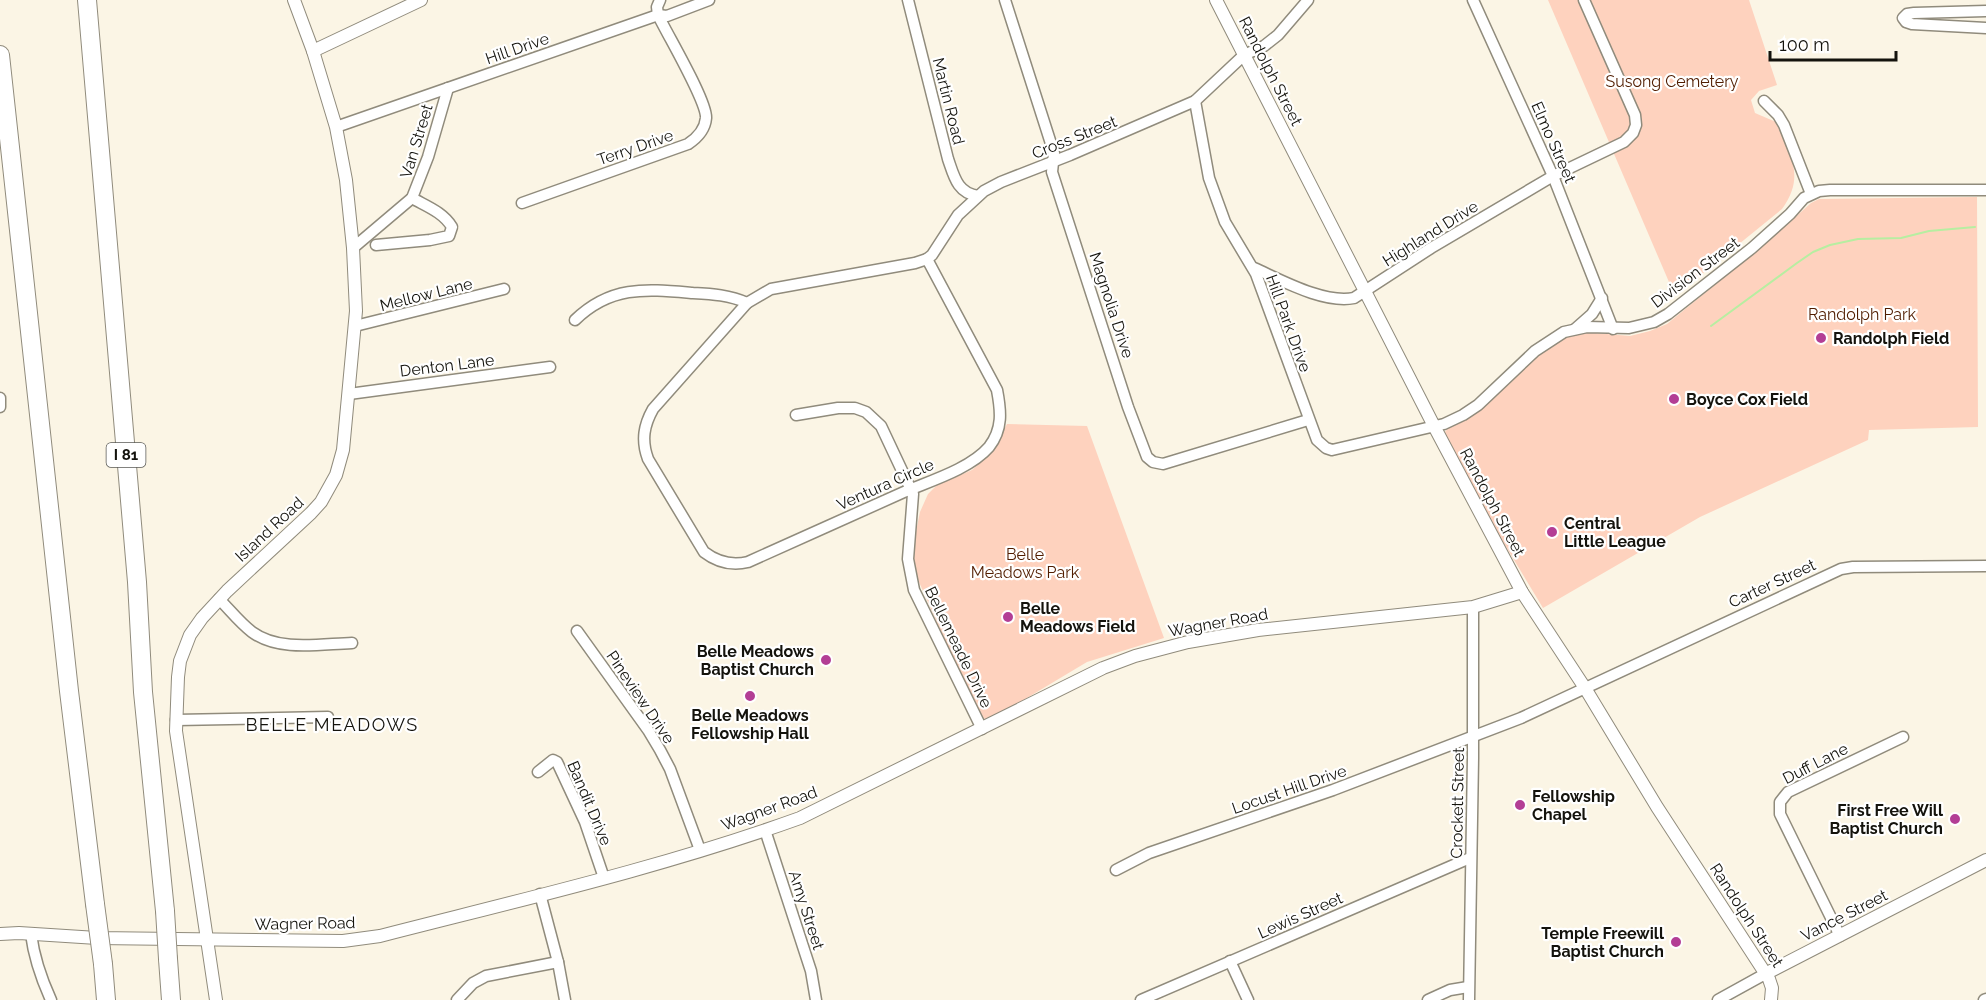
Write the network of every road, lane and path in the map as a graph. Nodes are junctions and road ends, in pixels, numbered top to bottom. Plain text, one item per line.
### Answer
1 (87, 0) edge
2 (294, 0) edge
3 (421, 0) edge
4 (660, 0) edge
5 (709, 0) edge
6 (908, 0) edge
7 (1005, 0) edge
8 (1216, 0) edge
9 (1308, 0) edge
10 (1473, 0) edge
11 (1584, 0) edge
12 (1986, 11) edge
13 (658, 15) junction
14 (1986, 28) edge
15 (313, 51) junction
16 (0, 55) edge
17 (1244, 55) junction
18 (448, 88) junction
19 (1195, 101) junction
20 (1764, 101) dead end
21 (336, 126) junction
22 (1053, 162) junction
23 (1553, 176) junction
24 (1986, 190) edge
25 (1810, 194) junction
26 (978, 196) junction
27 (412, 198) junction
28 (522, 202) dead end
29 (376, 244) dead end
30 (353, 248) junction
31 (927, 259) junction
32 (1254, 268) junction
33 (504, 289) dead end
34 (1366, 292) junction
35 (1602, 298) junction
36 (747, 303) junction
37 (575, 320) dead end
38 (355, 326) junction
39 (1575, 329) junction
40 (1613, 329) junction
41 (550, 367) dead end
42 (349, 394) junction
43 (0, 398) edge
44 (0, 407) edge
45 (796, 415) dead end
46 (1308, 420) junction
47 (1434, 426) junction
48 (911, 489) junction
49 (1986, 566) edge
50 (1522, 592) junction
51 (219, 599) junction
52 (1473, 607) junction
53 (577, 630) dead end
54 (352, 643) dead end
55 (1585, 688) junction
56 (328, 717) dead end
57 (176, 720) junction
58 (982, 729) junction
59 (1473, 736) junction
60 (1903, 737) dead end
61 (538, 772) dead end
62 (765, 830) junction
63 (700, 850) junction
64 (1470, 858) junction
65 (1986, 860) edge
66 (1116, 870) dead end
67 (604, 878) junction
68 (540, 894) junction
69 (0, 934) edge
70 (31, 934) junction
71 (1840, 936) junction
72 (208, 940) junction
73 (1230, 961) junction
74 (558, 962) junction
75 (1765, 974) junction
76 (1468, 987) junction
77 (51, 1000) edge
78 (106, 1000) edge
79 (171, 1000) edge
80 (216, 1000) edge
81 (458, 1000) edge
82 (565, 1000) edge
83 (816, 1000) edge
84 (1141, 1000) edge
85 (1248, 1000) edge
86 (1428, 1000) edge
87 (1469, 1000) edge
88 (1718, 1000) edge
89 (1771, 1000) edge

1 - 79 highway, I 81, bridge
2 - 15 street, Island Road
3 - 15 street
4 - 13 street
5 - 13 street, Hill Drive
6 - 26 street, Martin Road
7 - 22 street, Magnolia Drive
8 - 17 street, Randolph Street
9 - 17 street, Cross Street
10 - 23 street, Elmo Street
11 - 23 street, Highland Drive
12 - 14 street
13 - 18 street, Hill Drive
13 - 28 street, Terry Drive
15 - 21 street, Island Road
16 - 78 highway, bridge
17 - 19 street, Cross Street
17 - 34 street, Randolph Street
18 - 21 street, Hill Drive
18 - 27 street, Van Street
19 - 22 street, Cross Street
19 - 32 street, Hill Park Drive
20 - 25 street
21 - 30 street, Island Road
22 - 26 street, Cross Street
22 - 46 street, Magnolia Drive
23 - 34 street, Highland Drive
23 - 35 street, Elmo Street
24 - 25 street
25 - 40 street, Division Street
26 - 31 street, Cross Street
27 - 29 street
27 - 30 street, Van Street
30 - 38 street, Island Road
31 - 36 street, Ventura Circle
31 - 48 street, Ventura Circle
32 - 34 street, Highland Drive
32 - 46 street, Hill Park Drive
33 - 38 street, Mellow Lane
34 - 47 street, Randolph Street
35 - 39 street
35 - 40 street, Elmo Street
36 - 37 street
36 - 48 street, Ventura Circle
38 - 42 street, Island Road
39 - 40 street, Division Street
39 - 47 street, Division Street
41 - 42 street, Denton Lane
42 - 51 street, Island Road
43 - 44 street
45 - 48 street, Bellemeade Drive
46 - 47 street, Hill Park Drive
47 - 50 street, Randolph Street
48 - 58 street, Bellemeade Drive
49 - 55 street, Carter Street
50 - 52 street, Wagner Road
50 - 55 street, Randolph Street
51 - 54 street
51 - 57 street, Island Road
52 - 58 street, Wagner Road
52 - 59 street, Crockett Street
53 - 63 street, Pineview Drive
55 - 59 street, Carter Street
55 - 75 street, Randolph Street
56 - 57 street
57 - 72 street, Island Road
58 - 62 street, Wagner Road
59 - 64 street, Crockett Street
59 - 66 street, Locust Hill Drive
60 - 71 street, Duff Lane
61 - 67 street, Bandit Drive
62 - 63 street, Wagner Road
62 - 83 street, Amy Street
63 - 67 street, Wagner Road
64 - 73 street, Lewis Street
64 - 76 street, Crockett Street
65 - 71 street, Vance Street
67 - 68 street, Wagner Road
68 - 72 street, Wagner Road
68 - 74 street
69 - 70 street, Wagner Road
70 - 72 street, Wagner Road
70 - 77 street
71 - 75 street, Vance Street
72 - 80 street, Island Road
73 - 84 street, Lewis Street
73 - 85 street
74 - 81 street
74 - 82 street
75 - 88 street, Vance Street
75 - 89 street, Randolph Street
76 - 86 street
76 - 87 street, Crockett Street

